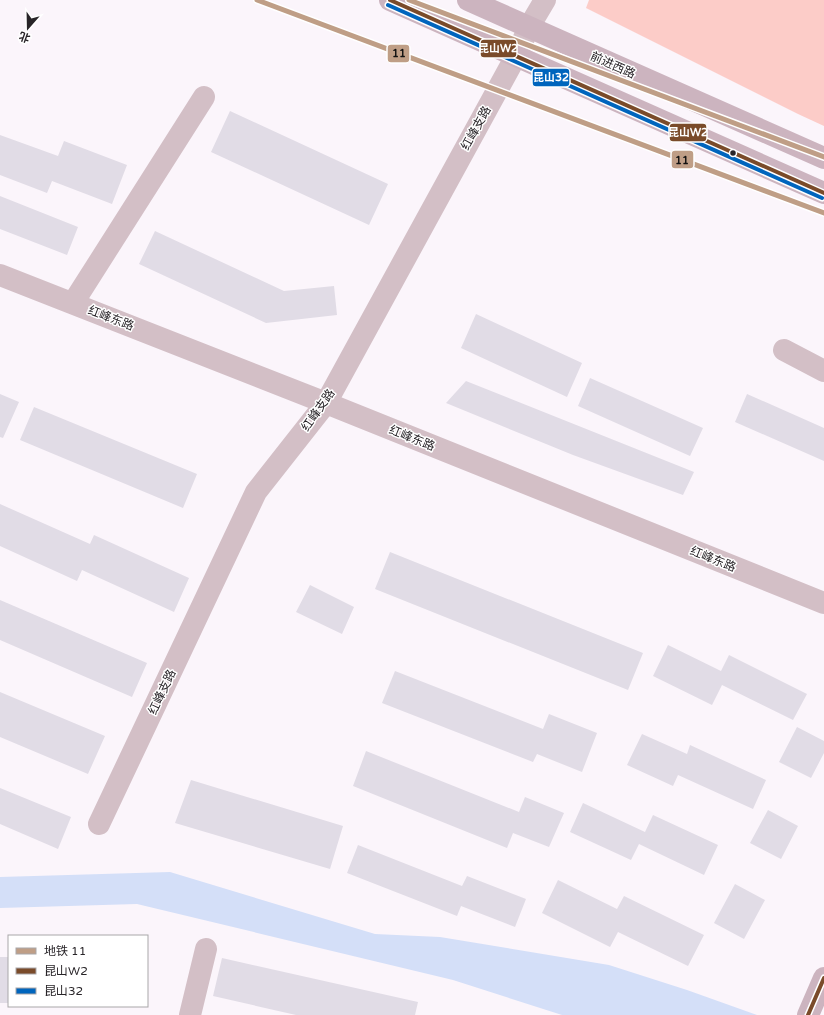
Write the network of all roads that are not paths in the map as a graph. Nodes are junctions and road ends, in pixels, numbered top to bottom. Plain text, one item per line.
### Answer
1 (390, 0) edge
2 (468, 0) edge
3 (545, 0) edge
4 (529, 27) junction
5 (516, 56) junction
6 (204, 97) dead end
7 (824, 158) edge
8 (824, 193) edge
9 (0, 275) edge
10 (73, 303) junction
11 (784, 350) dead end
12 (824, 371) edge
13 (326, 403) junction
14 (824, 603) edge
15 (99, 824) dead end
16 (206, 949) dead end
17 (824, 978) edge
18 (190, 1015) edge
19 (808, 1015) edge

1 - 5 main road
2 - 4 main road, 前进西路
3 - 4 street, 红峰支路
4 - 5 street, 红峰支路
4 - 7 main road, 前进西路
5 - 8 main road
5 - 13 street, 红峰支路
6 - 10 street
9 - 10 street, 红峰东路
10 - 13 street, 红峰东路
11 - 12 street
13 - 14 street, 红峰东路
13 - 15 street, 红峰支路
16 - 18 street
17 - 19 main road

